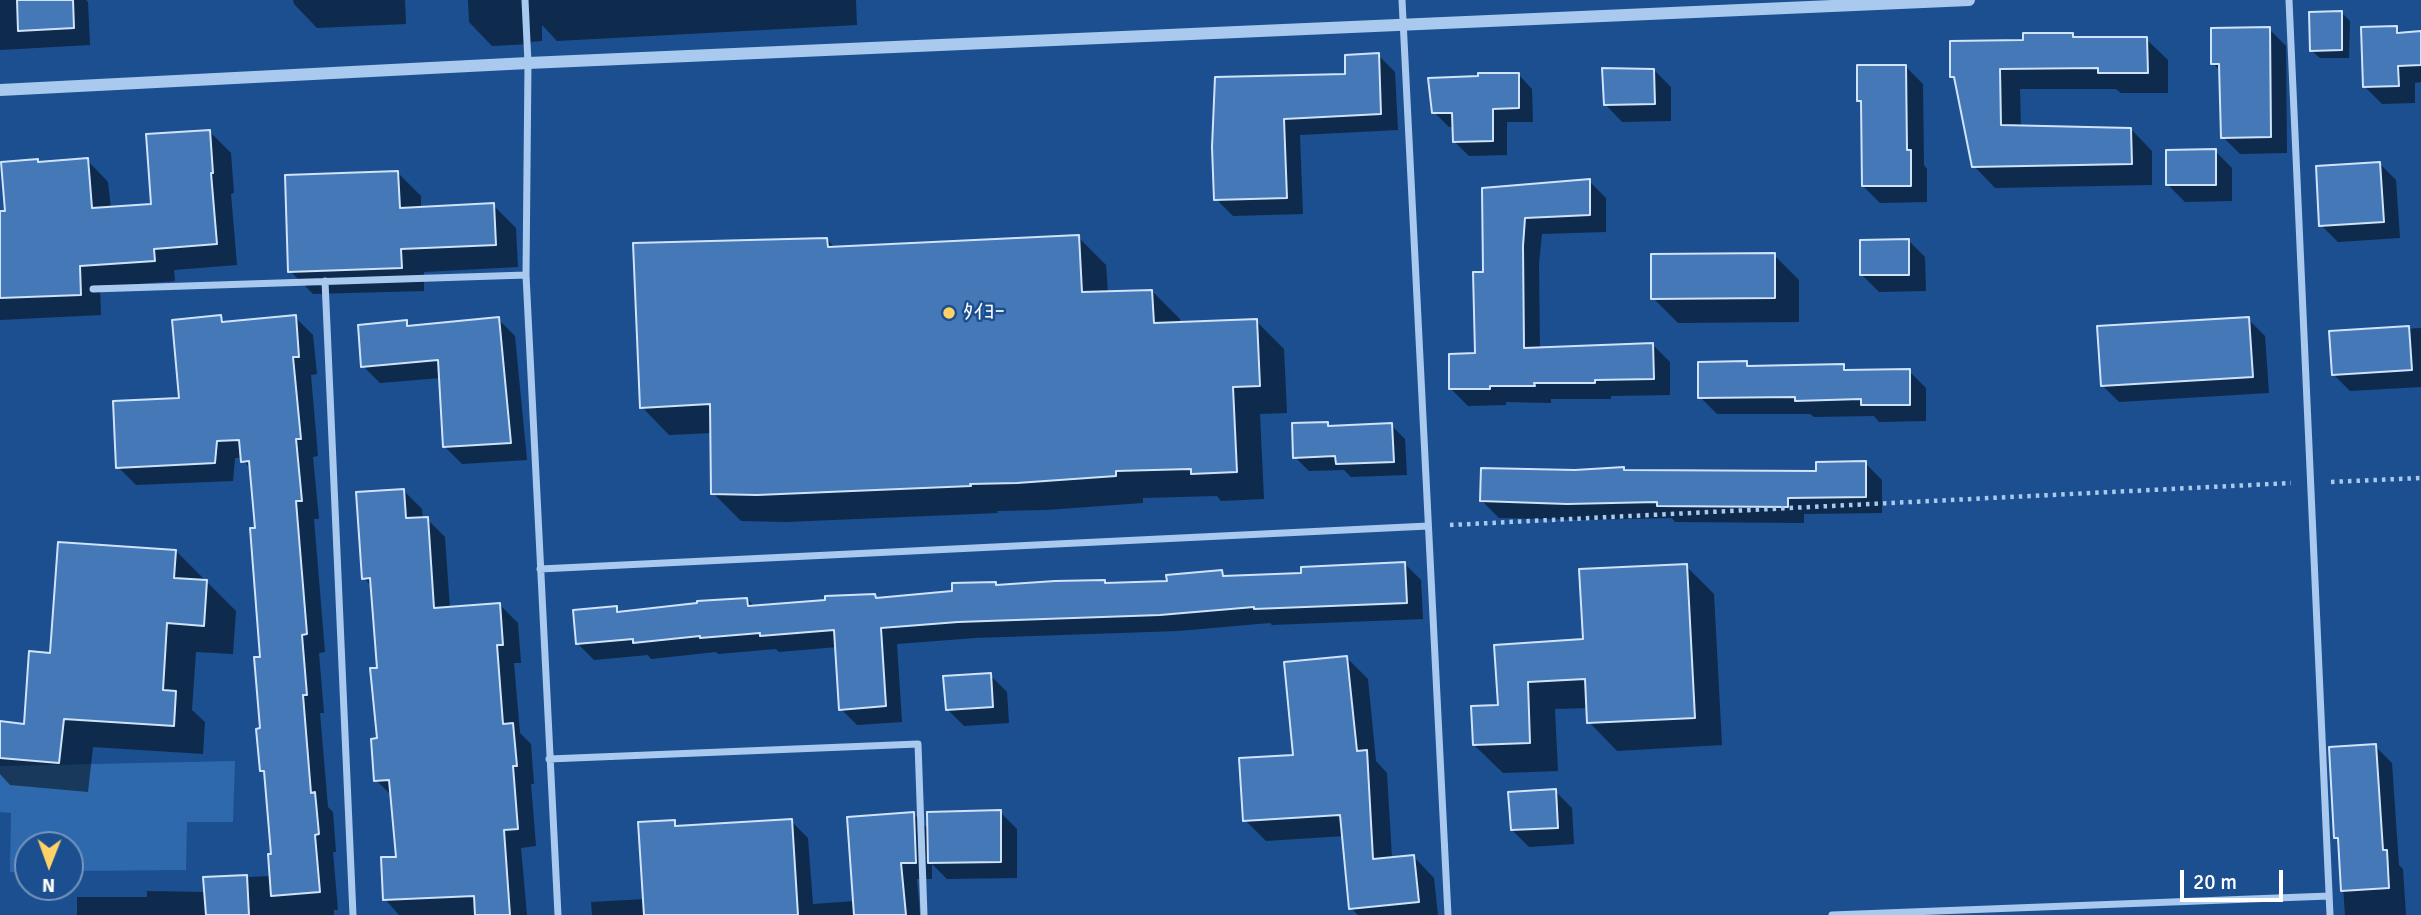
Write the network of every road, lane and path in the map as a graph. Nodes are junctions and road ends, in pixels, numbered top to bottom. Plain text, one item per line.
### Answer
1 (525, 0) edge
2 (1402, 0) edge
3 (1969, 0) edge
4 (2289, 0) edge
5 (1855, 3) edge
6 (1403, 26) junction
7 (528, 63) junction
8 (0, 90) edge
9 (526, 275) junction
10 (325, 281) junction
11 (93, 289) dead end
12 (2421, 478) edge
13 (2310, 482) junction
14 (1428, 526) junction
15 (540, 569) junction
16 (549, 759) junction
17 (2329, 896) junction
18 (353, 915) edge
19 (558, 915) edge
20 (924, 915) edge
21 (1448, 915) edge
22 (1832, 915) edge
23 (2330, 915) edge

1 - 7 street
2 - 6 street
3 - 5 street
4 - 13 street
5 - 6 street
6 - 7 street
6 - 14 street
7 - 8 street
7 - 9 street
9 - 10 street
9 - 15 street
10 - 11 street
10 - 18 street
12 - 13 path
13 - 14 path
13 - 17 street
14 - 15 street
14 - 21 street
15 - 16 street
16 - 19 street
16 - 20 street
17 - 22 street
17 - 23 street

